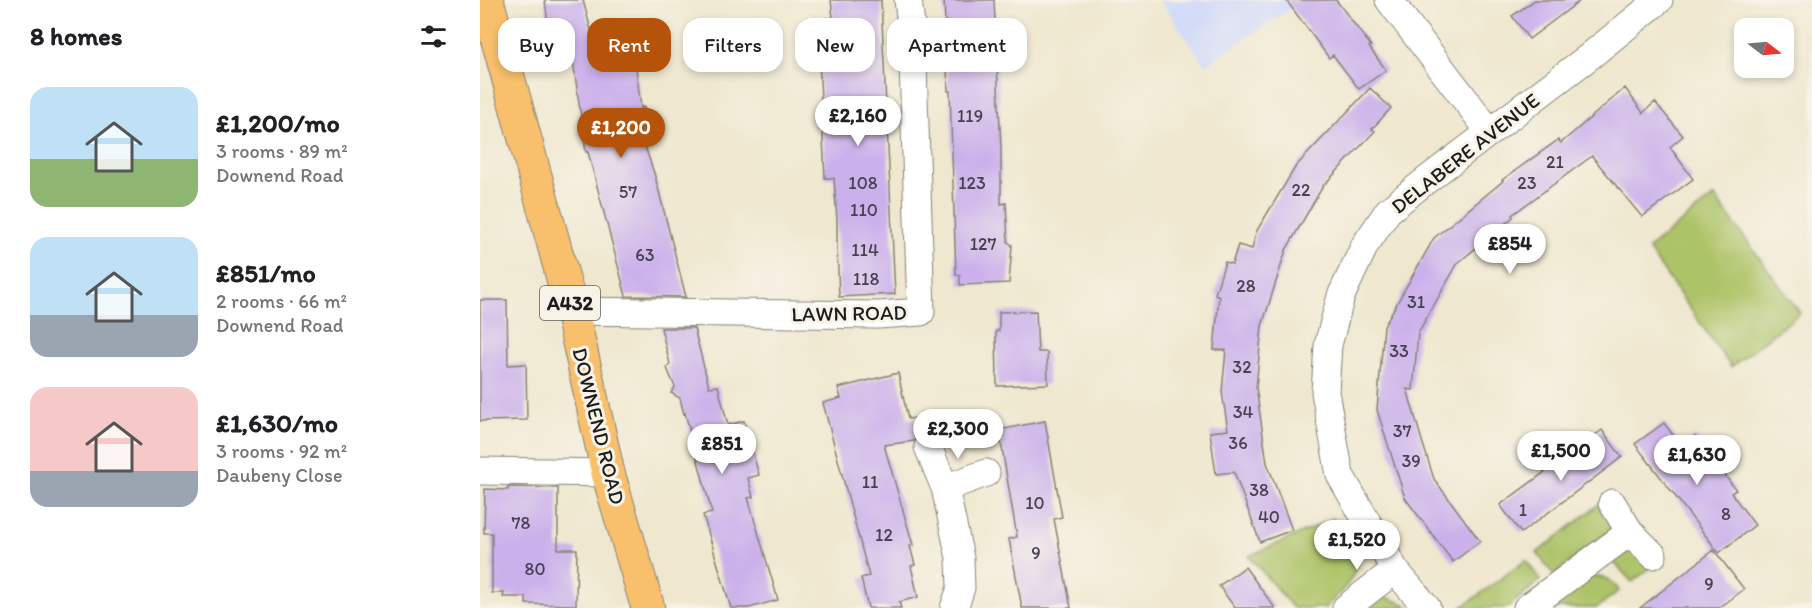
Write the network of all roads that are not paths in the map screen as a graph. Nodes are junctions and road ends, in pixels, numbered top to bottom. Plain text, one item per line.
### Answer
1 (488, 0) edge
2 (908, 0) edge
3 (1389, 0) edge
4 (1659, 0) edge
5 (1490, 132) junction
6 (572, 311) junction
7 (928, 447) dead end
8 (480, 471) edge
9 (608, 473) junction
10 (986, 473) dead end
11 (945, 488) junction
12 (1612, 503) dead end
13 (1630, 532) junction
14 (1653, 555) dead end
15 (1395, 570) junction
16 (648, 608) edge
17 (954, 608) edge
18 (1346, 608) edge
19 (1427, 608) edge
20 (1527, 608) edge

1 - 6 main road, DOWNEND ROAD / A432
2 - 6 street, LAWN ROAD
3 - 5 street
4 - 5 street, DELABERE AVENUE
5 - 15 street, DELABERE AVENUE
6 - 9 main road, DOWNEND ROAD / A432
7 - 11 street
8 - 9 street
9 - 16 main road, DOWNEND ROAD / A432
10 - 11 street
11 - 17 street
12 - 13 street
13 - 14 street
13 - 20 street
15 - 18 street
15 - 19 street, DELABERE AVENUE

